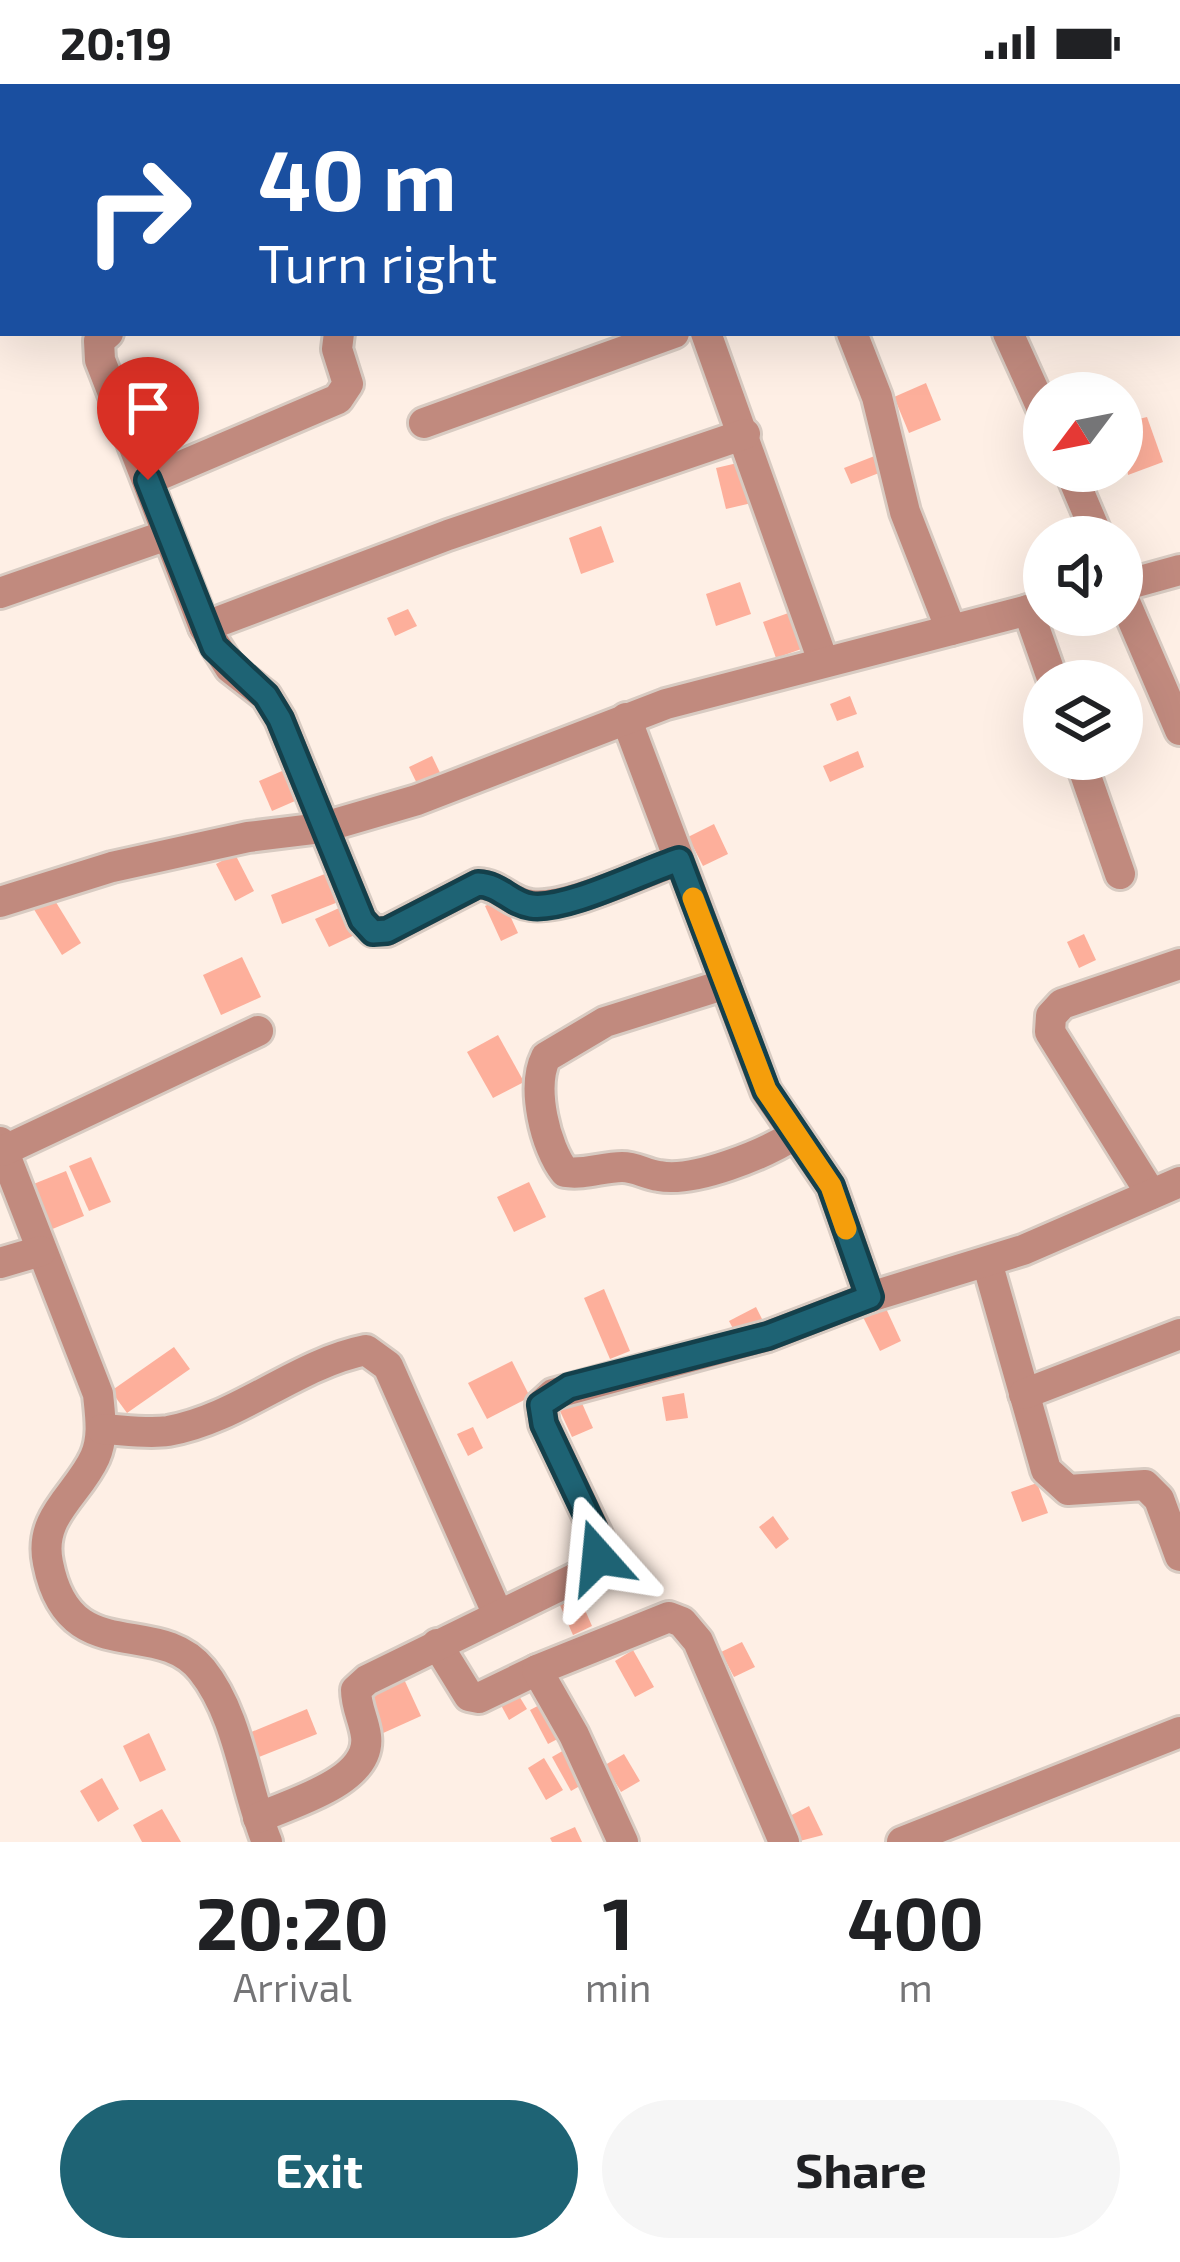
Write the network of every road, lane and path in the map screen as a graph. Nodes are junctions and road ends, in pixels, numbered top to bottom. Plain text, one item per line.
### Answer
1 (105, 336) edge
2 (339, 336) edge
3 (666, 336) edge
4 (707, 336) edge
5 (853, 336) edge
6 (1009, 336) edge
7 (1026, 372) edge
8 (424, 423) dead end
9 (745, 434) junction
10 (148, 480) junction
11 (167, 535) junction
12 (1180, 570) edge
13 (1143, 580) edge
14 (0, 592) edge
15 (1023, 611) edge
16 (204, 627) junction
17 (951, 630) junction
18 (1140, 636) edge
19 (823, 661) junction
20 (626, 718) junction
21 (1180, 730) edge
22 (1087, 780) edge
23 (321, 828) junction
24 (679, 860) junction
25 (1120, 874) dead end
26 (0, 902) edge
27 (1180, 964) edge
28 (726, 984) junction
29 (258, 1031) dead end
30 (794, 1135) junction
31 (2, 1146) edge
32 (1166, 1188) edge
33 (41, 1251) junction
34 (987, 1262) junction
35 (0, 1263) edge
36 (870, 1297) junction
37 (1180, 1334) edge
38 (1024, 1394) junction
39 (102, 1429) junction
40 (1180, 1556) edge
41 (498, 1616) junction
42 (437, 1644) junction
43 (537, 1670) junction
44 (1180, 1732) edge
45 (262, 1830) edge
46 (623, 1842) edge
47 (784, 1842) edge
48 (902, 1842) edge

1 - 10 street
2 - 10 street
3 - 8 street
4 - 9 street
5 - 17 street
6 - 7 street
9 - 16 street
9 - 19 street
10 - 11 street
11 - 14 street
11 - 16 street
12 - 13 street
15 - 17 street
16 - 23 street
17 - 19 street
18 - 21 street
19 - 20 street
20 - 23 street
20 - 24 street
22 - 25 street
23 - 24 street
23 - 26 street
24 - 28 street
27 - 32 street
28 - 30 street
28 - 30 street
29 - 31 street
30 - 36 street
31 - 33 street
32 - 34 street
33 - 35 street
33 - 39 street
34 - 36 street
34 - 38 street
36 - 41 street
37 - 38 street
38 - 40 street
39 - 41 street
39 - 45 street
41 - 42 street
42 - 43 street
42 - 45 street
43 - 46 street
43 - 47 street
44 - 48 street

